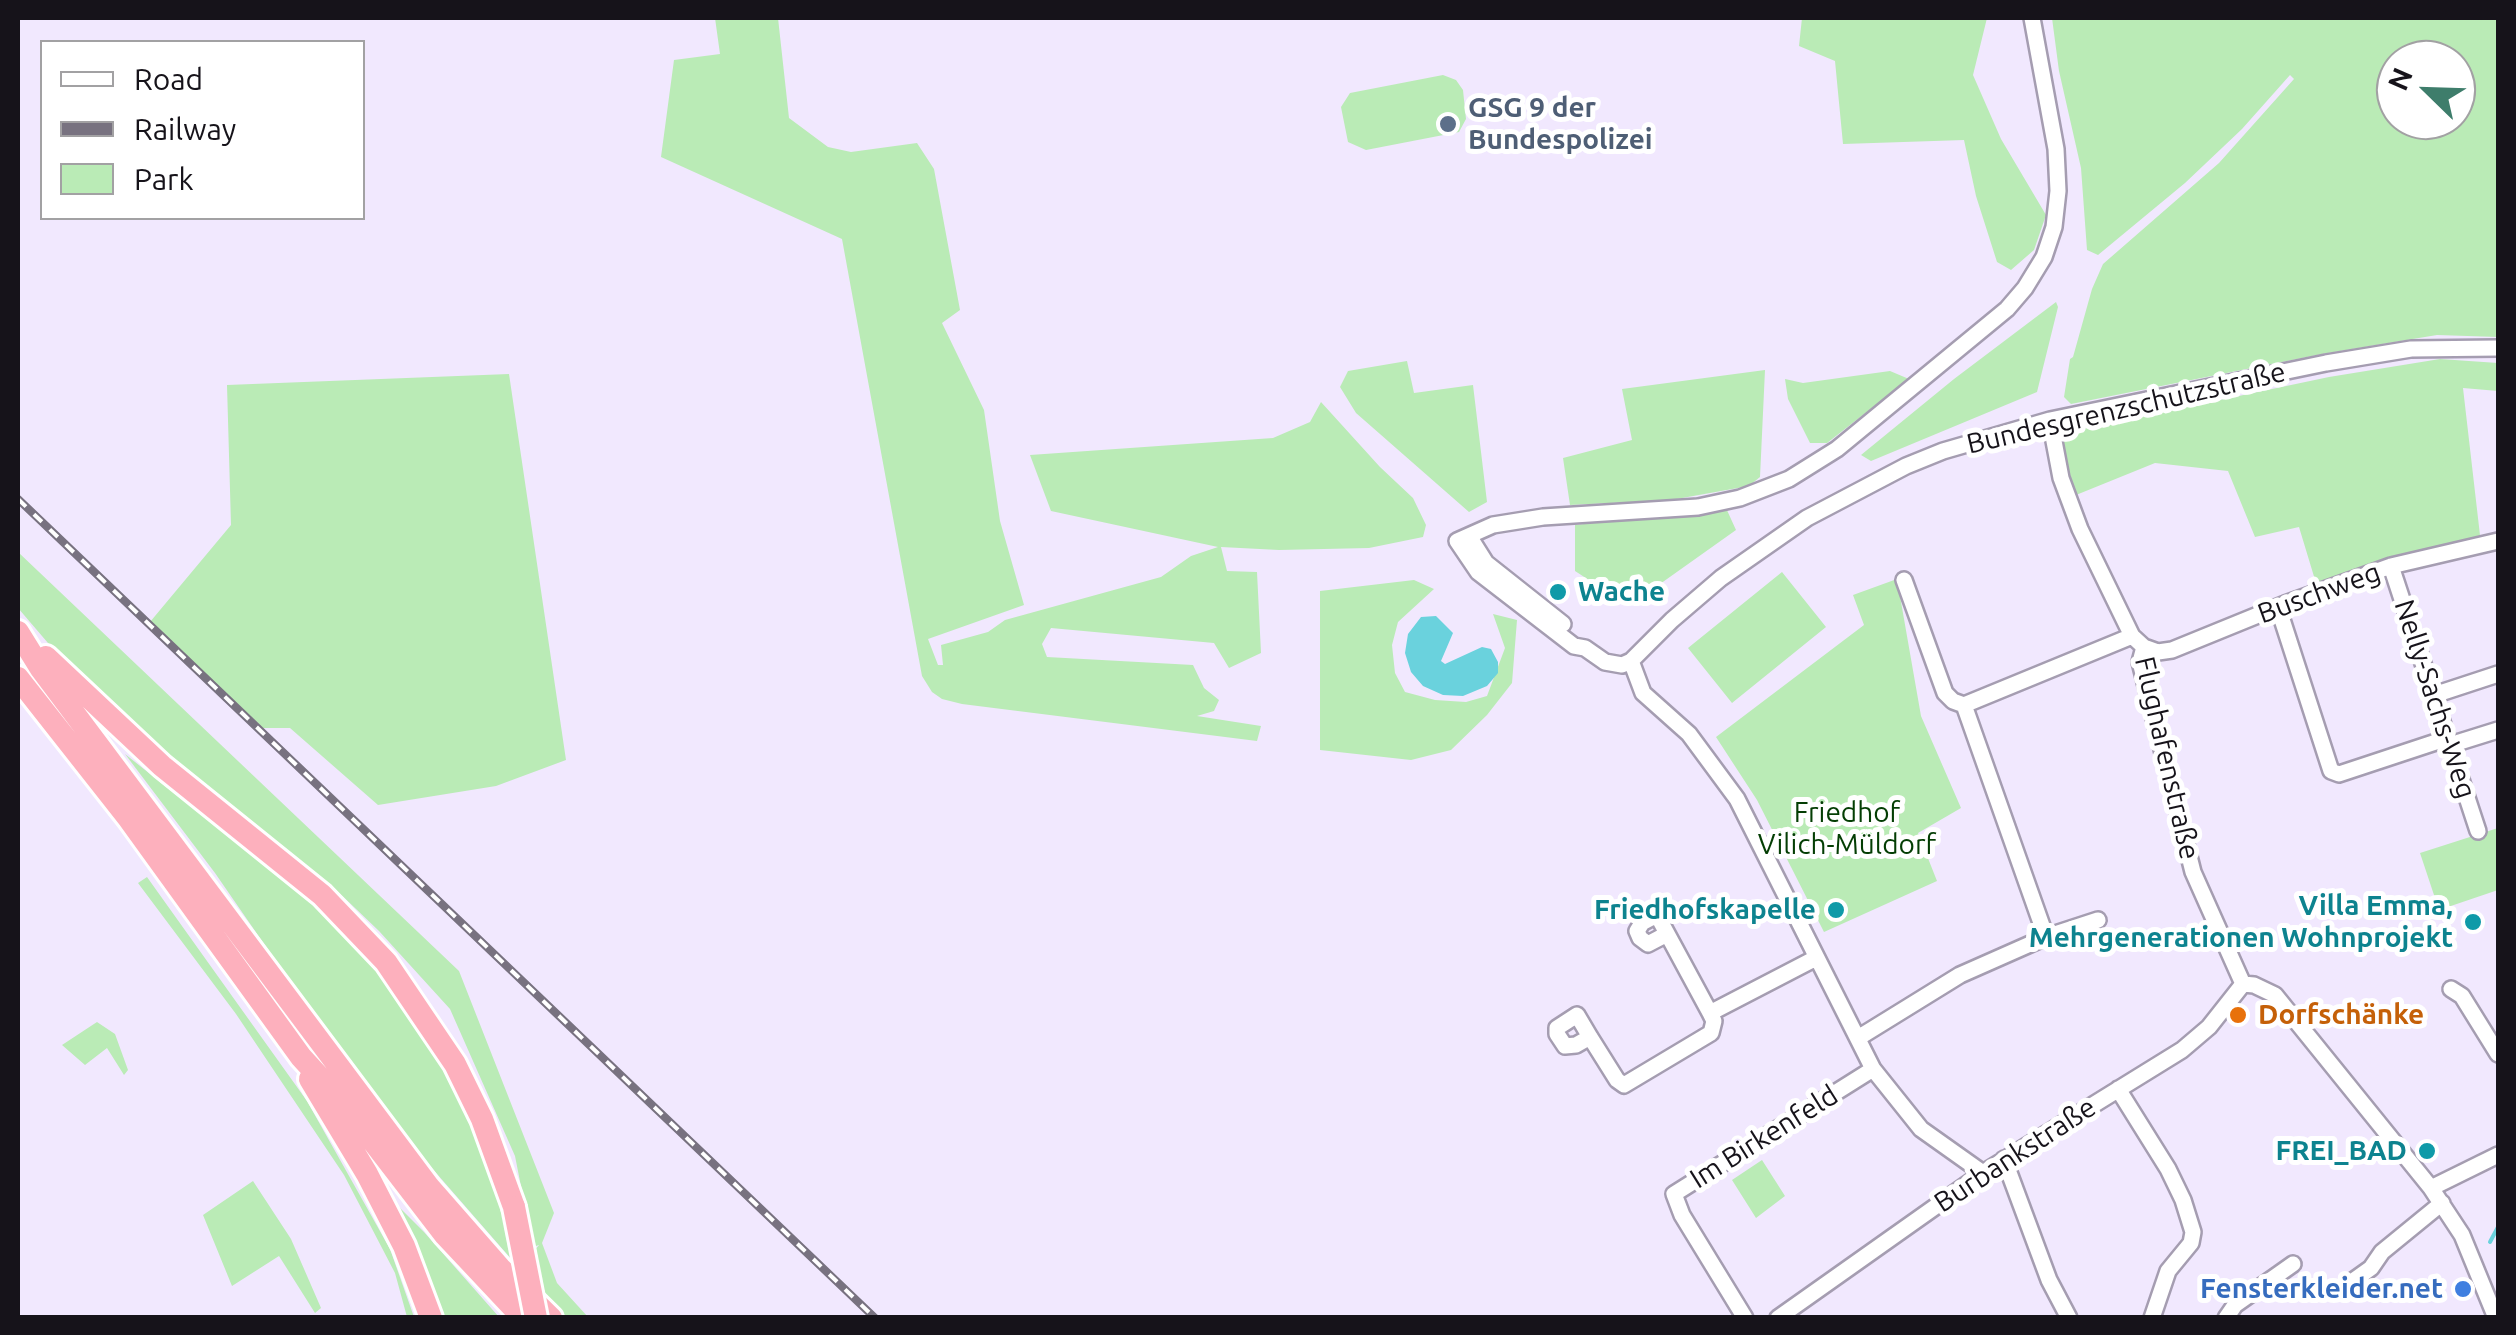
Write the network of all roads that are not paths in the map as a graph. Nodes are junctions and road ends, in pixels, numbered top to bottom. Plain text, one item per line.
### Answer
1 (2032, 18) edge
2 (2498, 348) edge
3 (2050, 420) junction
4 (2498, 541) edge
5 (2392, 566) junction
6 (1904, 580) dead end
7 (2278, 606) junction
8 (18, 631) edge
9 (2138, 641) junction
10 (1631, 662) junction
11 (2498, 674) edge
12 (18, 678) edge
13 (2434, 695) junction
14 (1964, 705) junction
15 (2498, 730) edge
16 (2449, 742) junction
17 (2478, 831) dead end
18 (2098, 920) dead end
19 (1667, 934) dead end
20 (2046, 937) junction
21 (1816, 958) junction
22 (2243, 984) junction
23 (2452, 989) dead end
24 (1710, 1013) junction
25 (1590, 1037) dead end
26 (1858, 1038) junction
27 (2498, 1054) edge
28 (300, 1057) junction
29 (1873, 1069) junction
30 (2118, 1089) junction
31 (2498, 1154) edge
32 (2004, 1159) junction
33 (1983, 1173) junction
34 (2431, 1188) junction
35 (2442, 1203) junction
36 (2293, 1264) dead end
37 (2342, 1288) dead end
38 (1803, 1300) junction
39 (431, 1318) edge
40 (522, 1318) edge
41 (536, 1318) edge
42 (551, 1318) edge
43 (1745, 1318) edge
44 (1778, 1318) edge
45 (1812, 1318) edge
46 (2069, 1318) edge
47 (2152, 1318) edge
48 (2226, 1318) edge
49 (2496, 1318) edge

1 - 10 street
2 - 3 street, Bundesgrenzschutzstraße
3 - 9 street, Flughafenstraße
3 - 10 street, Bundesgrenzschutzstraße
4 - 5 street, Buschweg
5 - 7 street, Buschweg
5 - 13 street, Nelly-Sachs-Weg
6 - 14 street
7 - 9 street, Buschweg
7 - 16 street
8 - 41 highway, bridge
8 - 42 highway
9 - 14 street, Buschweg
9 - 22 street, Flughafenstraße
10 - 21 street
11 - 13 street
12 - 28 highway
13 - 16 street, Nelly-Sachs-Weg
14 - 20 street
15 - 16 street
16 - 17 street, Nelly-Sachs-Weg
18 - 20 street
19 - 24 street
20 - 26 street
21 - 24 street
21 - 26 street
22 - 30 street, Burbankstraße
22 - 34 street
23 - 27 street
24 - 25 street
26 - 29 street
28 - 39 highway
28 - 40 highway
29 - 33 street
29 - 43 street, Im Birkenfeld
30 - 32 street, Burbankstraße
30 - 47 street
31 - 34 street
32 - 33 street, Burbankstraße
32 - 46 street
33 - 38 street, Burbankstraße
34 - 35 street
35 - 37 street
35 - 49 street
36 - 48 street
38 - 44 street, Burbankstraße
38 - 45 street

